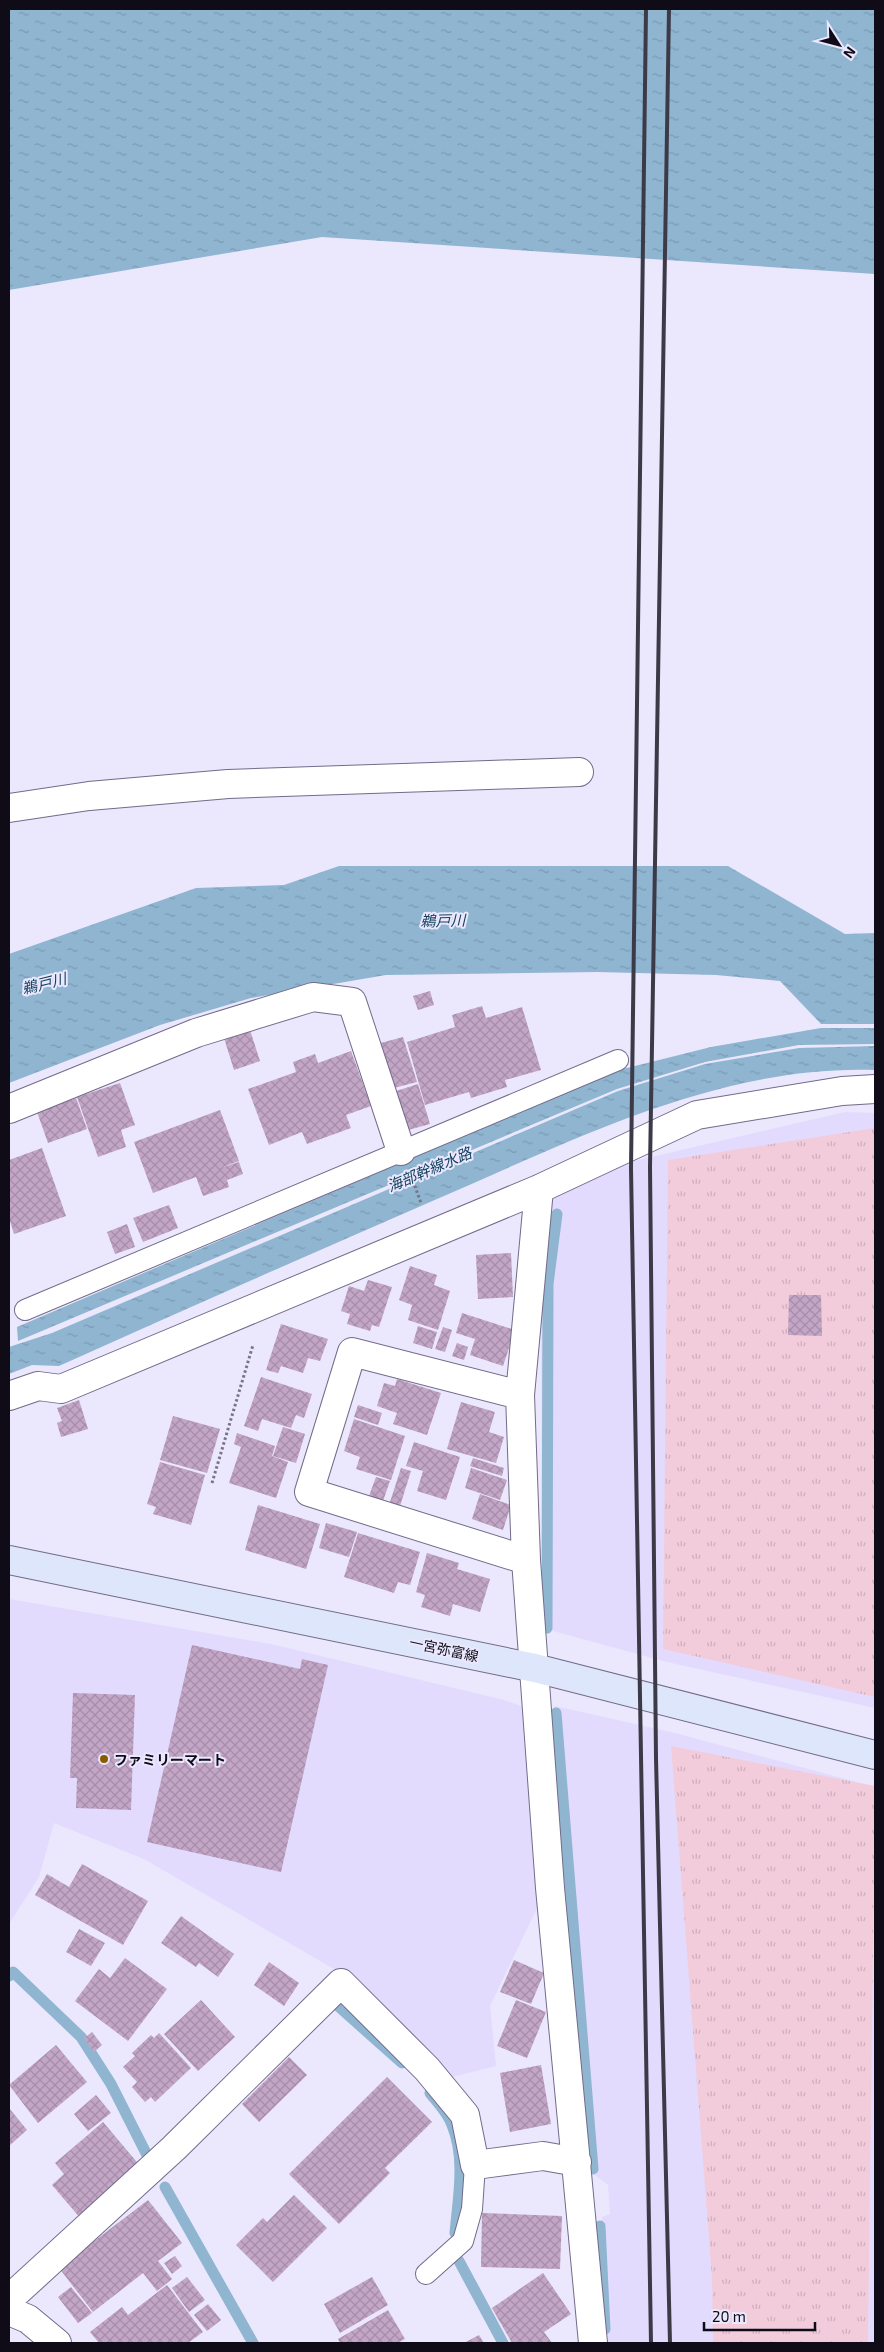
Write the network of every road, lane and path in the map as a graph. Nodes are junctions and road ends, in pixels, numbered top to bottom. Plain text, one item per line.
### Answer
1 (579, 772) dead end
2 (9, 808) edge
3 (618, 1060) dead end
4 (875, 1089) edge
5 (9, 1109) edge
6 (401, 1151) junction
7 (539, 1189) junction
8 (433, 1234) junction
9 (266, 1304) junction
10 (25, 1310) dead end
11 (520, 1395) junction
12 (9, 1396) edge
13 (212, 1484) dead end
14 (9, 1560) edge
15 (526, 1560) junction
16 (535, 1668) junction
17 (875, 1755) edge
18 (577, 2162) junction
19 (475, 2165) junction
20 (426, 2274) dead end
21 (9, 2299) edge
22 (9, 2311) edge
23 (57, 2343) edge
24 (594, 2343) edge

1 - 2 street
3 - 6 lane
4 - 7 street
5 - 6 street
6 - 8 path
6 - 10 lane
7 - 8 street
7 - 11 street
8 - 9 street
9 - 12 street
9 - 13 path
11 - 15 street
11 - 15 street
14 - 16 main road, 一宮弥富線
15 - 16 street
16 - 17 main road, 一宮弥富線
16 - 18 street
18 - 19 street
18 - 24 street
19 - 20 lane
19 - 21 street
22 - 23 street

